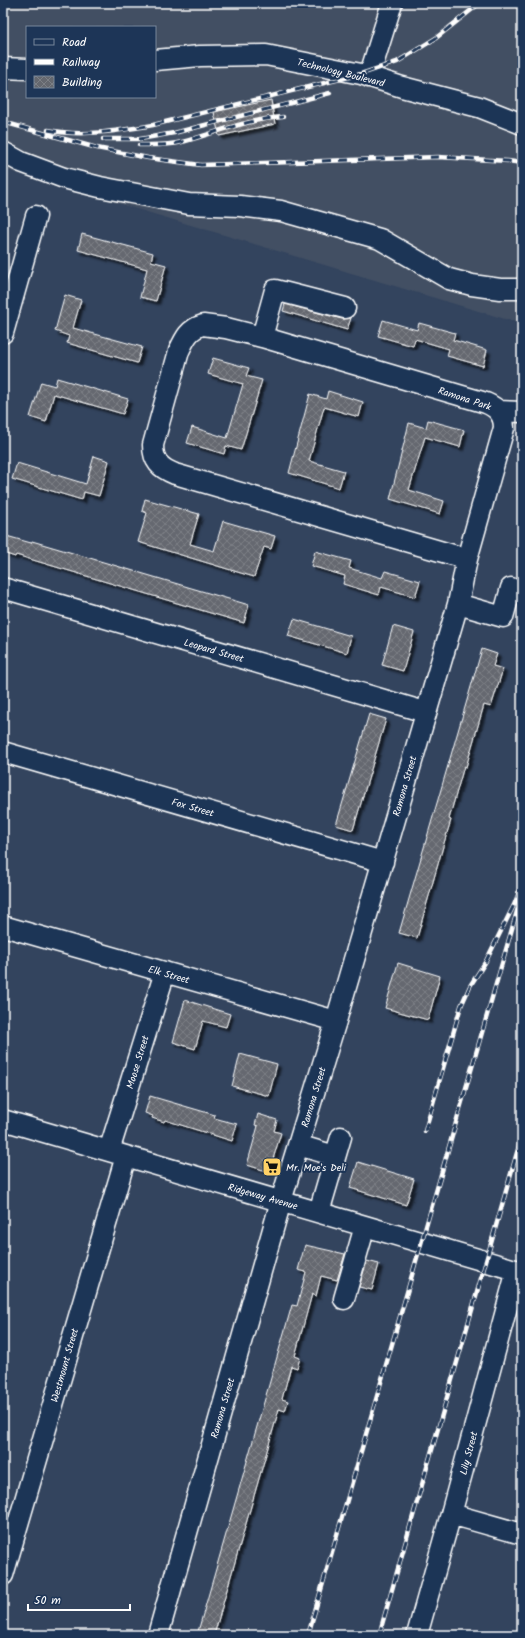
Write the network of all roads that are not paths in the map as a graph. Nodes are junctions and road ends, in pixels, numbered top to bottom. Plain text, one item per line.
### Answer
1 (392, 3) edge
2 (156, 60) edge
3 (3, 68) edge
4 (26, 70) edge
5 (369, 77) junction
6 (522, 124) edge
7 (3, 152) edge
8 (36, 216) dead end
9 (522, 289) edge
10 (345, 308) dead end
11 (3, 333) edge
12 (262, 337) junction
13 (499, 411) junction
14 (522, 412) edge
15 (467, 559) junction
16 (3, 588) edge
17 (511, 588) dead end
18 (458, 604) junction
19 (426, 712) junction
20 (3, 752) edge
21 (382, 862) junction
22 (3, 926) edge
23 (165, 972) junction
24 (336, 1022) junction
25 (3, 1120) edge
26 (341, 1137) dead end
27 (298, 1146) junction
28 (118, 1154) junction
29 (335, 1156) junction
30 (281, 1201) junction
31 (319, 1212) junction
32 (365, 1226) junction
33 (519, 1271) edge
34 (344, 1299) dead end
35 (451, 1514) junction
36 (522, 1534) edge
37 (3, 1575) edge
38 (158, 1635) edge
39 (417, 1635) edge

1 - 5 street
2 - 5 street, Technology Boulevard
3 - 4 street
5 - 6 street, Technology Boulevard
7 - 9 street
8 - 11 street
10 - 12 street
12 - 13 street, Ramona Park
12 - 15 street, Ramona Park
13 - 14 street
13 - 15 street, Ramona Park
15 - 18 street, Ramona Street
16 - 19 street, Leopard Street
17 - 18 street
18 - 19 street, Ramona Street
19 - 21 street, Ramona Street
20 - 21 street, Fox Street
21 - 24 street, Ramona Street
22 - 23 street, Elk Street
23 - 24 street, Elk Street
23 - 28 street, Moose Street
24 - 27 street, Ramona Street
25 - 28 street, Ridgeway Avenue
26 - 29 street
27 - 29 street
27 - 30 street, Ramona Street
28 - 30 street, Ridgeway Avenue
28 - 37 street, Westmount Street
29 - 31 street
30 - 31 street, Ridgeway Avenue
30 - 38 street, Ramona Street
31 - 32 street, Ridgeway Avenue
32 - 33 street, Ridgeway Avenue
32 - 34 street
33 - 35 street, Lily Street
35 - 36 street
35 - 39 street, Lily Street

